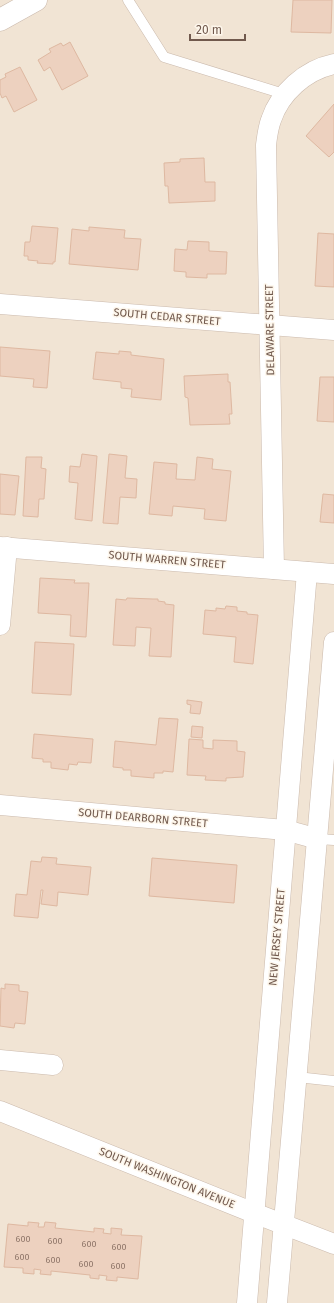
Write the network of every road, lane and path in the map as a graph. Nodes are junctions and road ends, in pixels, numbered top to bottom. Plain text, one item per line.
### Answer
1 (36, 0) edge
2 (128, 0) edge
3 (2, 15) edge
4 (334, 64) edge
5 (284, 94) junction
6 (0, 304) edge
7 (270, 325) junction
8 (334, 330) edge
9 (4, 547) edge
10 (274, 569) junction
11 (307, 572) junction
12 (334, 574) edge
13 (0, 625) edge
14 (334, 642) edge
15 (0, 805) edge
16 (285, 830) junction
17 (326, 839) edge
18 (0, 1060) edge
19 (53, 1065) dead end
20 (266, 1074) junction
21 (298, 1077) junction
22 (334, 1081) edge
23 (0, 1111) edge
24 (254, 1213) junction
25 (285, 1225) junction
26 (334, 1244) edge
27 (248, 1303) edge
28 (277, 1303) edge

1 - 3 street
2 - 5 lane
4 - 5 street
5 - 7 street, DELAWARE STREET
6 - 7 street, SOUTH CEDAR STREET
7 - 8 street, SOUTH CEDAR STREET
7 - 10 street, DELAWARE STREET
9 - 10 street, SOUTH WARREN STREET
9 - 13 street
10 - 11 street, SOUTH WARREN STREET
11 - 12 street, SOUTH WARREN STREET
11 - 16 street, NEW JERSEY STREET
14 - 17 street
15 - 16 street, SOUTH DEARBORN STREET
16 - 17 street, SOUTH DEARBORN STREET
16 - 20 street, NEW JERSEY STREET
17 - 21 street
18 - 19 street
20 - 21 street
20 - 24 street, NEW JERSEY STREET
21 - 22 lane
21 - 25 street
23 - 24 street, SOUTH WASHINGTON AVENUE
24 - 25 street, SOUTH WASHINGTON AVENUE
24 - 27 street, NEW JERSEY STREET
25 - 26 street, SOUTH WASHINGTON AVENUE
25 - 28 street

